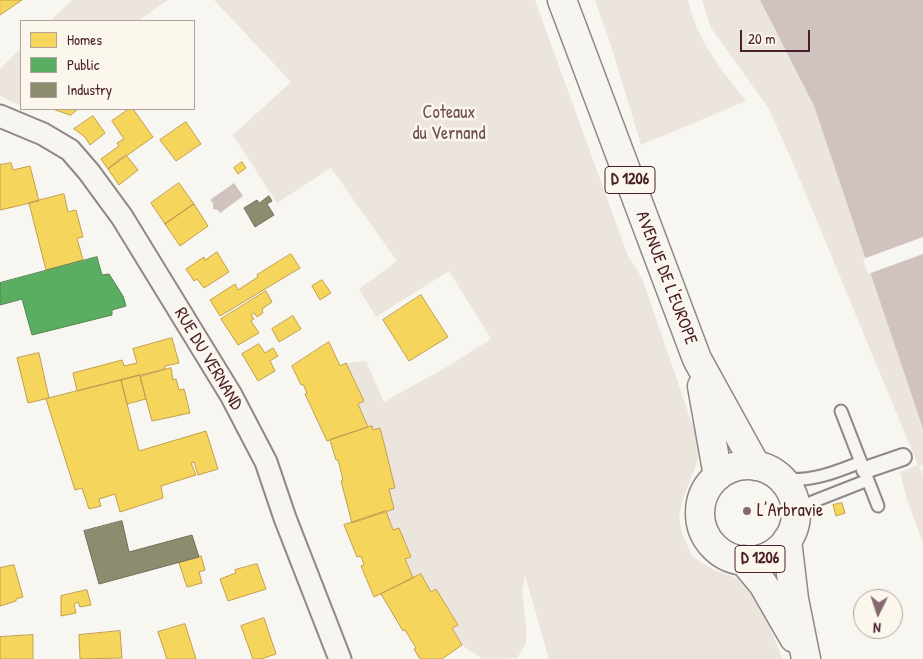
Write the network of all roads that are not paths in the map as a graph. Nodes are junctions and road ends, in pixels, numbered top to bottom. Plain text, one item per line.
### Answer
1 (562, 0) edge
2 (0, 116) edge
3 (697, 360) junction
4 (841, 411) dead end
5 (902, 457) dead end
6 (756, 466) junction
7 (865, 471) junction
8 (718, 476) junction
9 (781, 479) junction
10 (878, 506) dead end
11 (791, 529) junction
12 (743, 560) junction
13 (340, 659) edge
14 (806, 659) edge

1 - 3 main road, AVENUE DE L'EUROPE / D 1206
2 - 13 street, RUE DU VERNAND
3 - 6 main road, AVENUE DE L'EUROPE / D 1206
3 - 8 main road, AVENUE DE L'EUROPE / D 1206
4 - 7 lane
5 - 7 street
6 - 8 main road, D 1206
6 - 9 main road
7 - 9 lane
7 - 10 lane
7 - 11 lane
8 - 12 main road, D 1206
9 - 11 main road, D 1206
11 - 12 main road, D 1206
11 - 14 main road, D 1206
12 - 14 main road, D 1206

